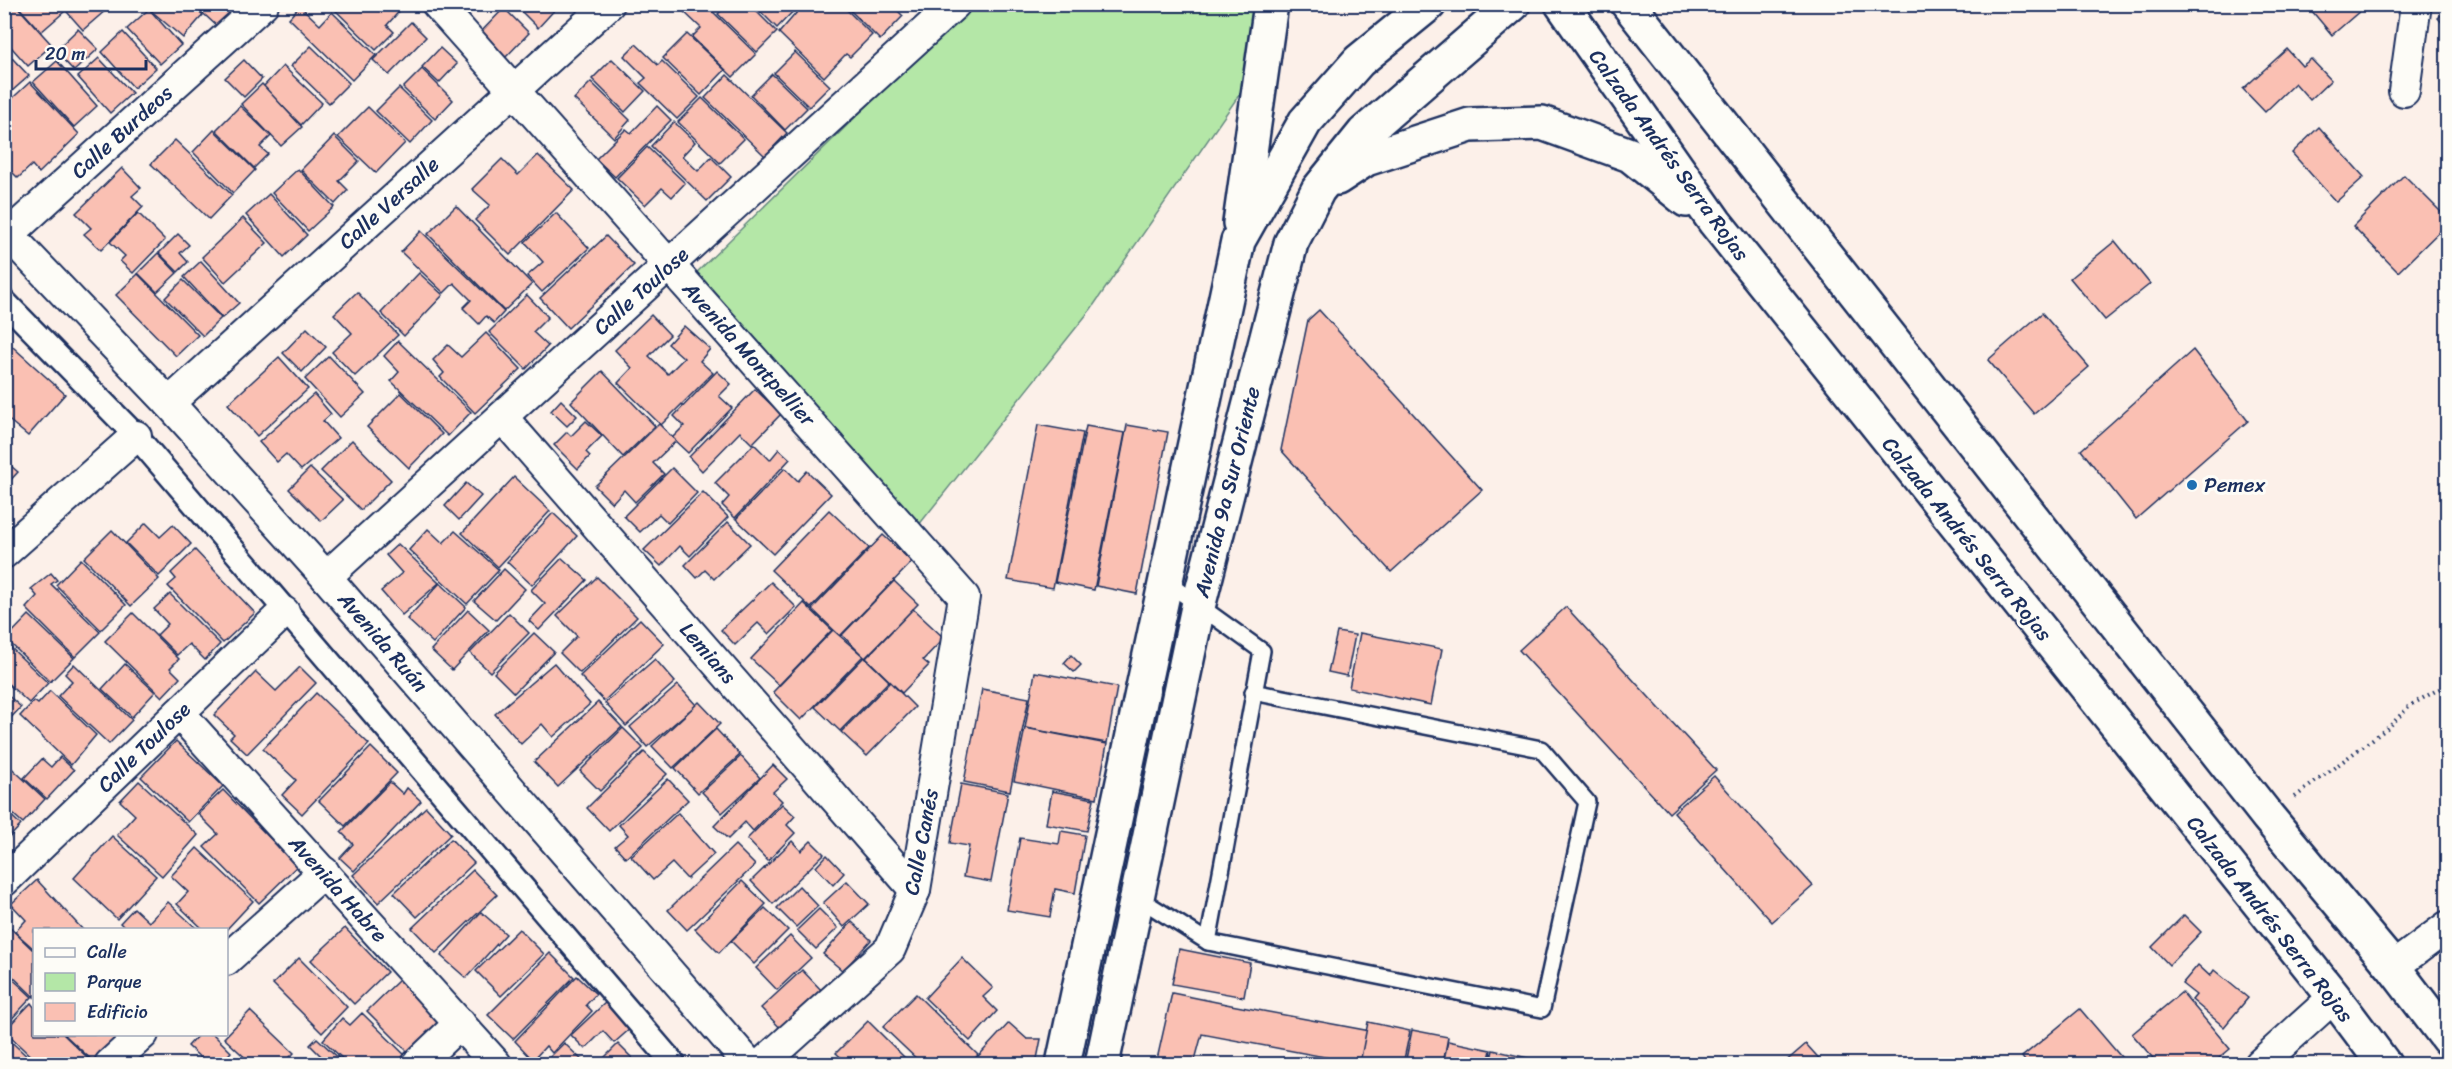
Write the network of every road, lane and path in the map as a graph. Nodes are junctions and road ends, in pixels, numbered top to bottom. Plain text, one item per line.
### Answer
1 (263, 4) edge
2 (437, 4) edge
3 (609, 4) edge
4 (955, 4) edge
5 (1271, 4) edge
6 (1429, 4) edge
7 (1513, 4) edge
8 (1562, 4) edge
9 (1628, 4) edge
10 (2416, 4) edge
11 (514, 89) junction
12 (2404, 90) dead end
13 (1318, 190) junction
14 (1715, 222) junction
15 (6, 233) edge
16 (1238, 241) junction
17 (670, 265) junction
18 (4, 301) edge
19 (169, 403) junction
20 (502, 417) junction
21 (136, 436) junction
22 (4, 553) edge
23 (326, 577) junction
24 (1165, 582) junction
25 (964, 597) joint
26 (1198, 607) junction
27 (284, 612) junction
28 (2448, 684) edge
29 (1253, 692) junction
30 (180, 713) junction
31 (2268, 817) junction
32 (324, 872) junction
33 (4, 881) edge
34 (915, 890) junction
35 (1137, 897) junction
36 (2448, 926) edge
37 (1208, 942) junction
38 (228, 958) edge
39 (2393, 967) junction
40 (2334, 997) junction
41 (460, 1023) junction
42 (142, 1036) edge
43 (2448, 1039) edge
44 (110, 1065) edge
45 (417, 1065) edge
46 (496, 1065) edge
47 (674, 1065) edge
48 (749, 1065) edge
49 (762, 1065) edge
50 (1063, 1065) edge
51 (1102, 1065) edge
52 (2260, 1065) edge
53 (2384, 1065) edge

1 - 15 street, Calle Burdeos
2 - 11 street, Avenida Montpellier
3 - 11 street, Calle Versalle
4 - 17 street, Calle Toulose
5 - 16 main road
6 - 16 main road, Avenida 9a Sur Oriente
7 - 13 main road, Avenida 9a Sur Oriente
8 - 14 main road, Calzada Andrés Serra Rojas
9 - 31 main road
10 - 12 street
11 - 17 street, Avenida Montpellier
11 - 19 street, Calle Versalle
13 - 14 main road
13 - 26 main road, Avenida 9a Sur Oriente
14 - 40 main road, Calzada Andrés Serra Rojas
15 - 19 street, Avenida Ruán
16 - 24 main road, Avenida 9a Sur Oriente
17 - 20 street, Calle Toulose
17 - 25 street, Avenida Montpellier
18 - 21 street
19 - 23 street, Avenida Ruán
20 - 23 street, Calle Toulose
20 - 34 street, Lemians
21 - 22 street
21 - 27 street
23 - 48 street, Avenida Ruán
24 - 26 lane
24 - 50 main road, Avenida 9a Sur Oriente
25 - 34 street, Calle Canés
26 - 29 lane
26 - 35 main road, Avenida 9a Sur Oriente
27 - 30 street, Calle Toulose
27 - 47 street
28 - 31 path
29 - 37 lane
29 - 37 lane
30 - 32 street, Avenida Habre
30 - 33 street, Calle Toulose
31 - 39 main road
32 - 38 street
32 - 41 street, Avenida Habre
34 - 49 street, Calle Canés
35 - 37 lane
35 - 51 main road, Avenida 9a Sur Oriente
36 - 39 street
39 - 43 main road
40 - 52 street
40 - 53 main road, Calzada Andrés Serra Rojas
41 - 45 street
41 - 46 street, Avenida Habre
42 - 44 street

